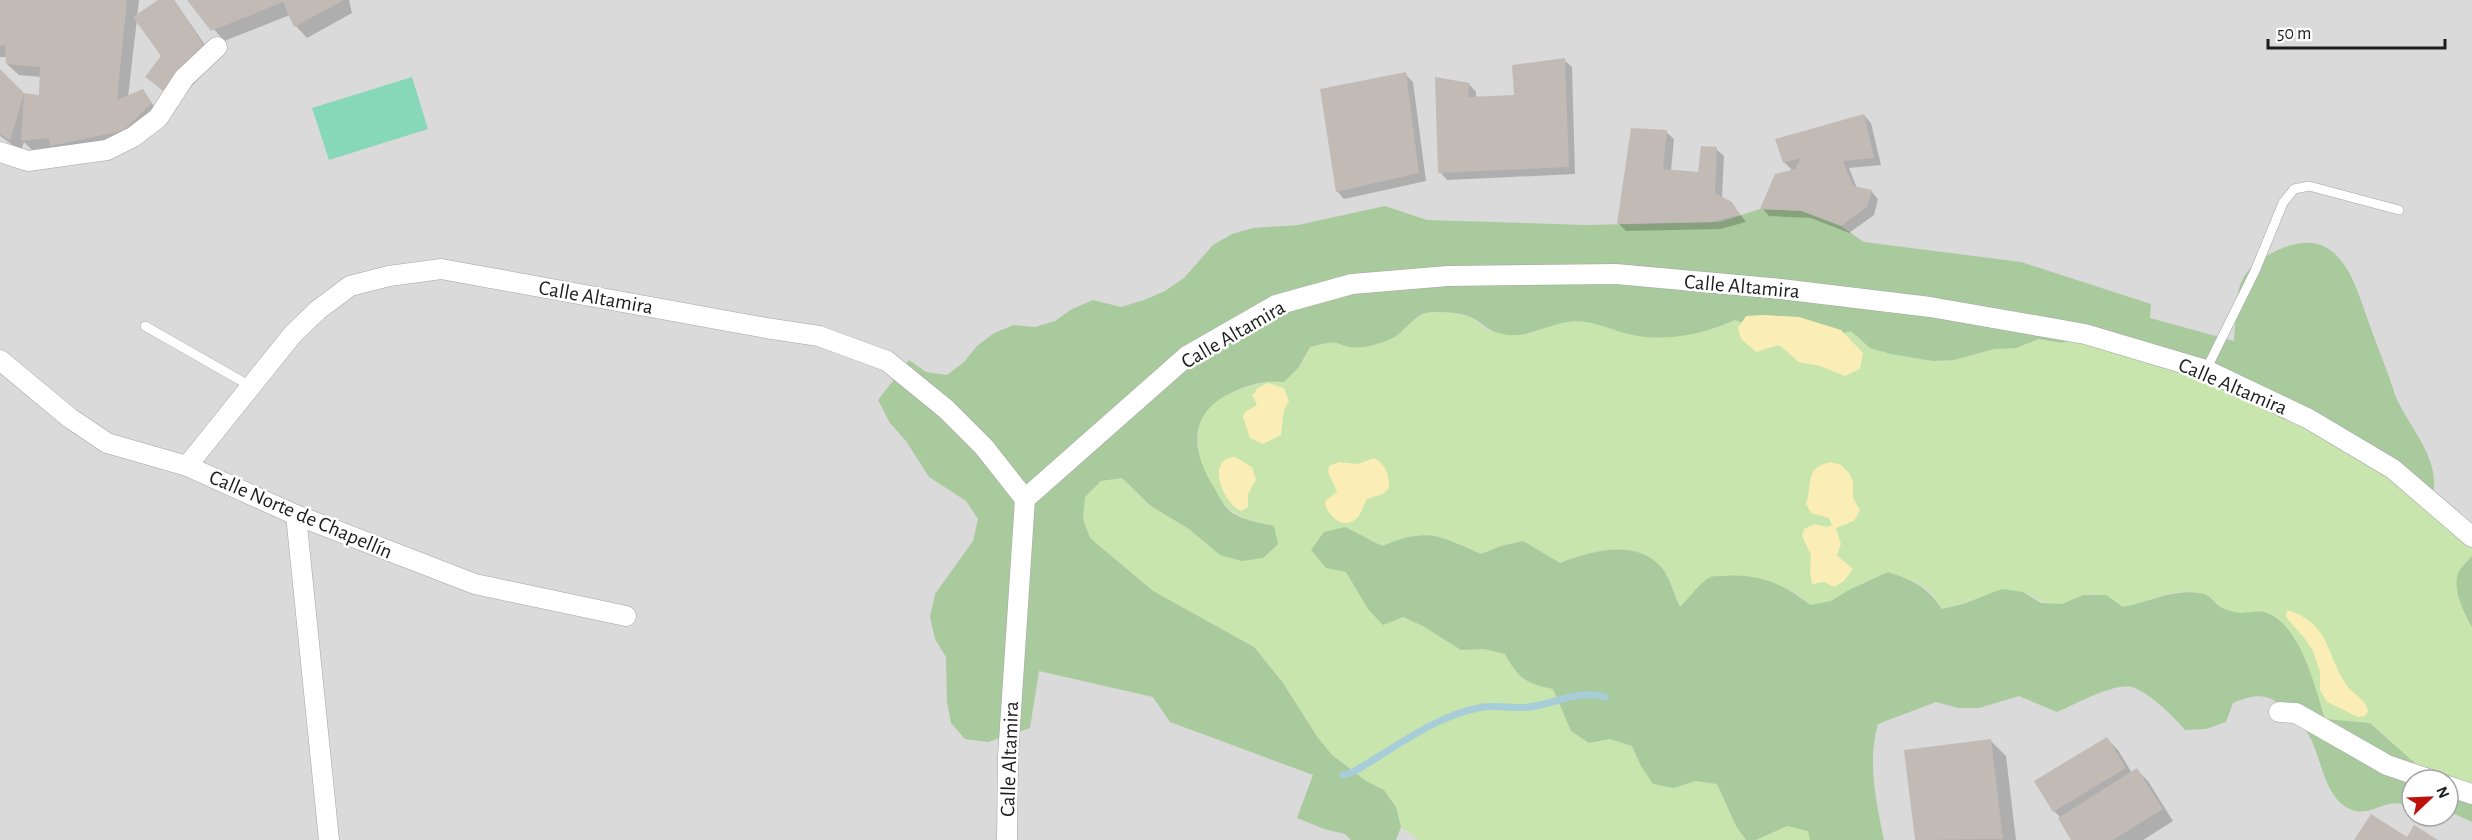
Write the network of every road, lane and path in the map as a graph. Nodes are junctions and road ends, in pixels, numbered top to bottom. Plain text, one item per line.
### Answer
1 (218, 47) dead end
2 (0, 152) edge
3 (2399, 210) dead end
4 (145, 326) dead end
5 (0, 360) edge
6 (2205, 370) junction
7 (252, 387) junction
8 (187, 466) junction
9 (1025, 499) junction
10 (296, 516) junction
11 (2472, 537) edge
12 (626, 616) dead end
13 (2279, 711) dead end
14 (2400, 769) edge
15 (329, 840) edge
16 (1007, 840) edge

1 - 2 street
3 - 6 lane
4 - 7 lane
5 - 8 street, Calle Norte de Chapellín
6 - 9 street, Calle Altamira
6 - 11 street, Calle Altamira
7 - 8 street, Calle Altamira
7 - 9 street, Calle Altamira
8 - 10 street, Calle Norte de Chapellín
9 - 16 street, Calle Altamira
10 - 12 street, Calle Norte de Chapellín
10 - 15 street
13 - 14 street

